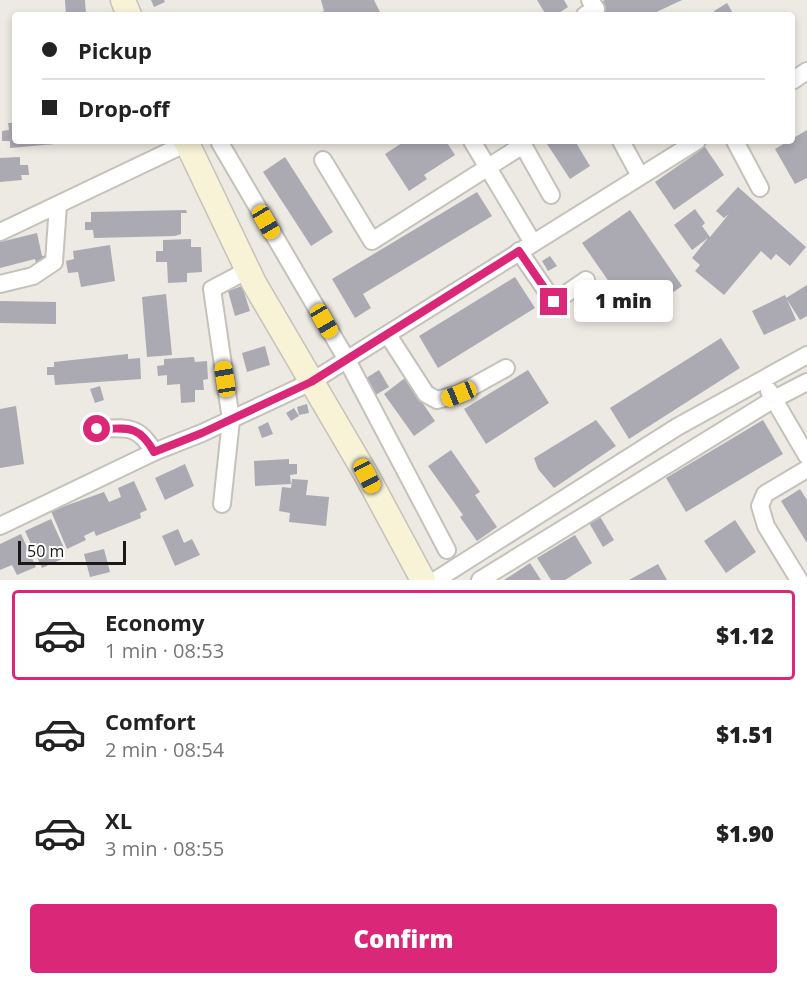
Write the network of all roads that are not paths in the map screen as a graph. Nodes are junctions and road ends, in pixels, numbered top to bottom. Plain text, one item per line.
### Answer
1 (590, 0) edge
2 (590, 12) edge
3 (182, 144) edge
4 (187, 144) edge
5 (221, 144) edge
6 (474, 144) edge
7 (623, 144) edge
8 (692, 144) edge
9 (737, 144) edge
10 (323, 160) dead end
11 (488, 167) junction
12 (640, 176) junction
13 (760, 188) dead end
14 (551, 195) dead end
15 (58, 205) junction
16 (0, 232) edge
17 (526, 247) junction
18 (248, 270) junction
19 (586, 280) dead end
20 (0, 284) edge
21 (388, 335) junction
22 (807, 355) edge
23 (346, 360) junction
24 (506, 368) dead end
25 (761, 380) junction
26 (311, 382) junction
27 (807, 382) edge
28 (774, 399) junction
29 (231, 420) junction
30 (97, 429) dead end
31 (154, 452) junction
32 (807, 456) edge
33 (807, 469) edge
34 (222, 504) dead end
35 (0, 526) edge
36 (447, 550) dead end
37 (423, 580) edge
38 (436, 580) edge
39 (480, 580) edge
40 (799, 580) edge

1 - 2 street
3 - 15 street
4 - 18 street
5 - 23 street
6 - 11 street
7 - 12 street
8 - 12 street
9 - 13 street
10 - 11 street
11 - 14 street
11 - 17 street
12 - 17 street
15 - 16 street
15 - 20 street
17 - 19 street
17 - 21 street
18 - 26 street
18 - 29 street
21 - 23 street
21 - 24 street
22 - 25 street
23 - 26 street
23 - 36 street
25 - 28 street
25 - 38 street
26 - 29 street
26 - 37 street
27 - 28 street
28 - 32 street
28 - 39 street
29 - 31 street
29 - 34 street
30 - 31 street
31 - 35 street
33 - 40 street

